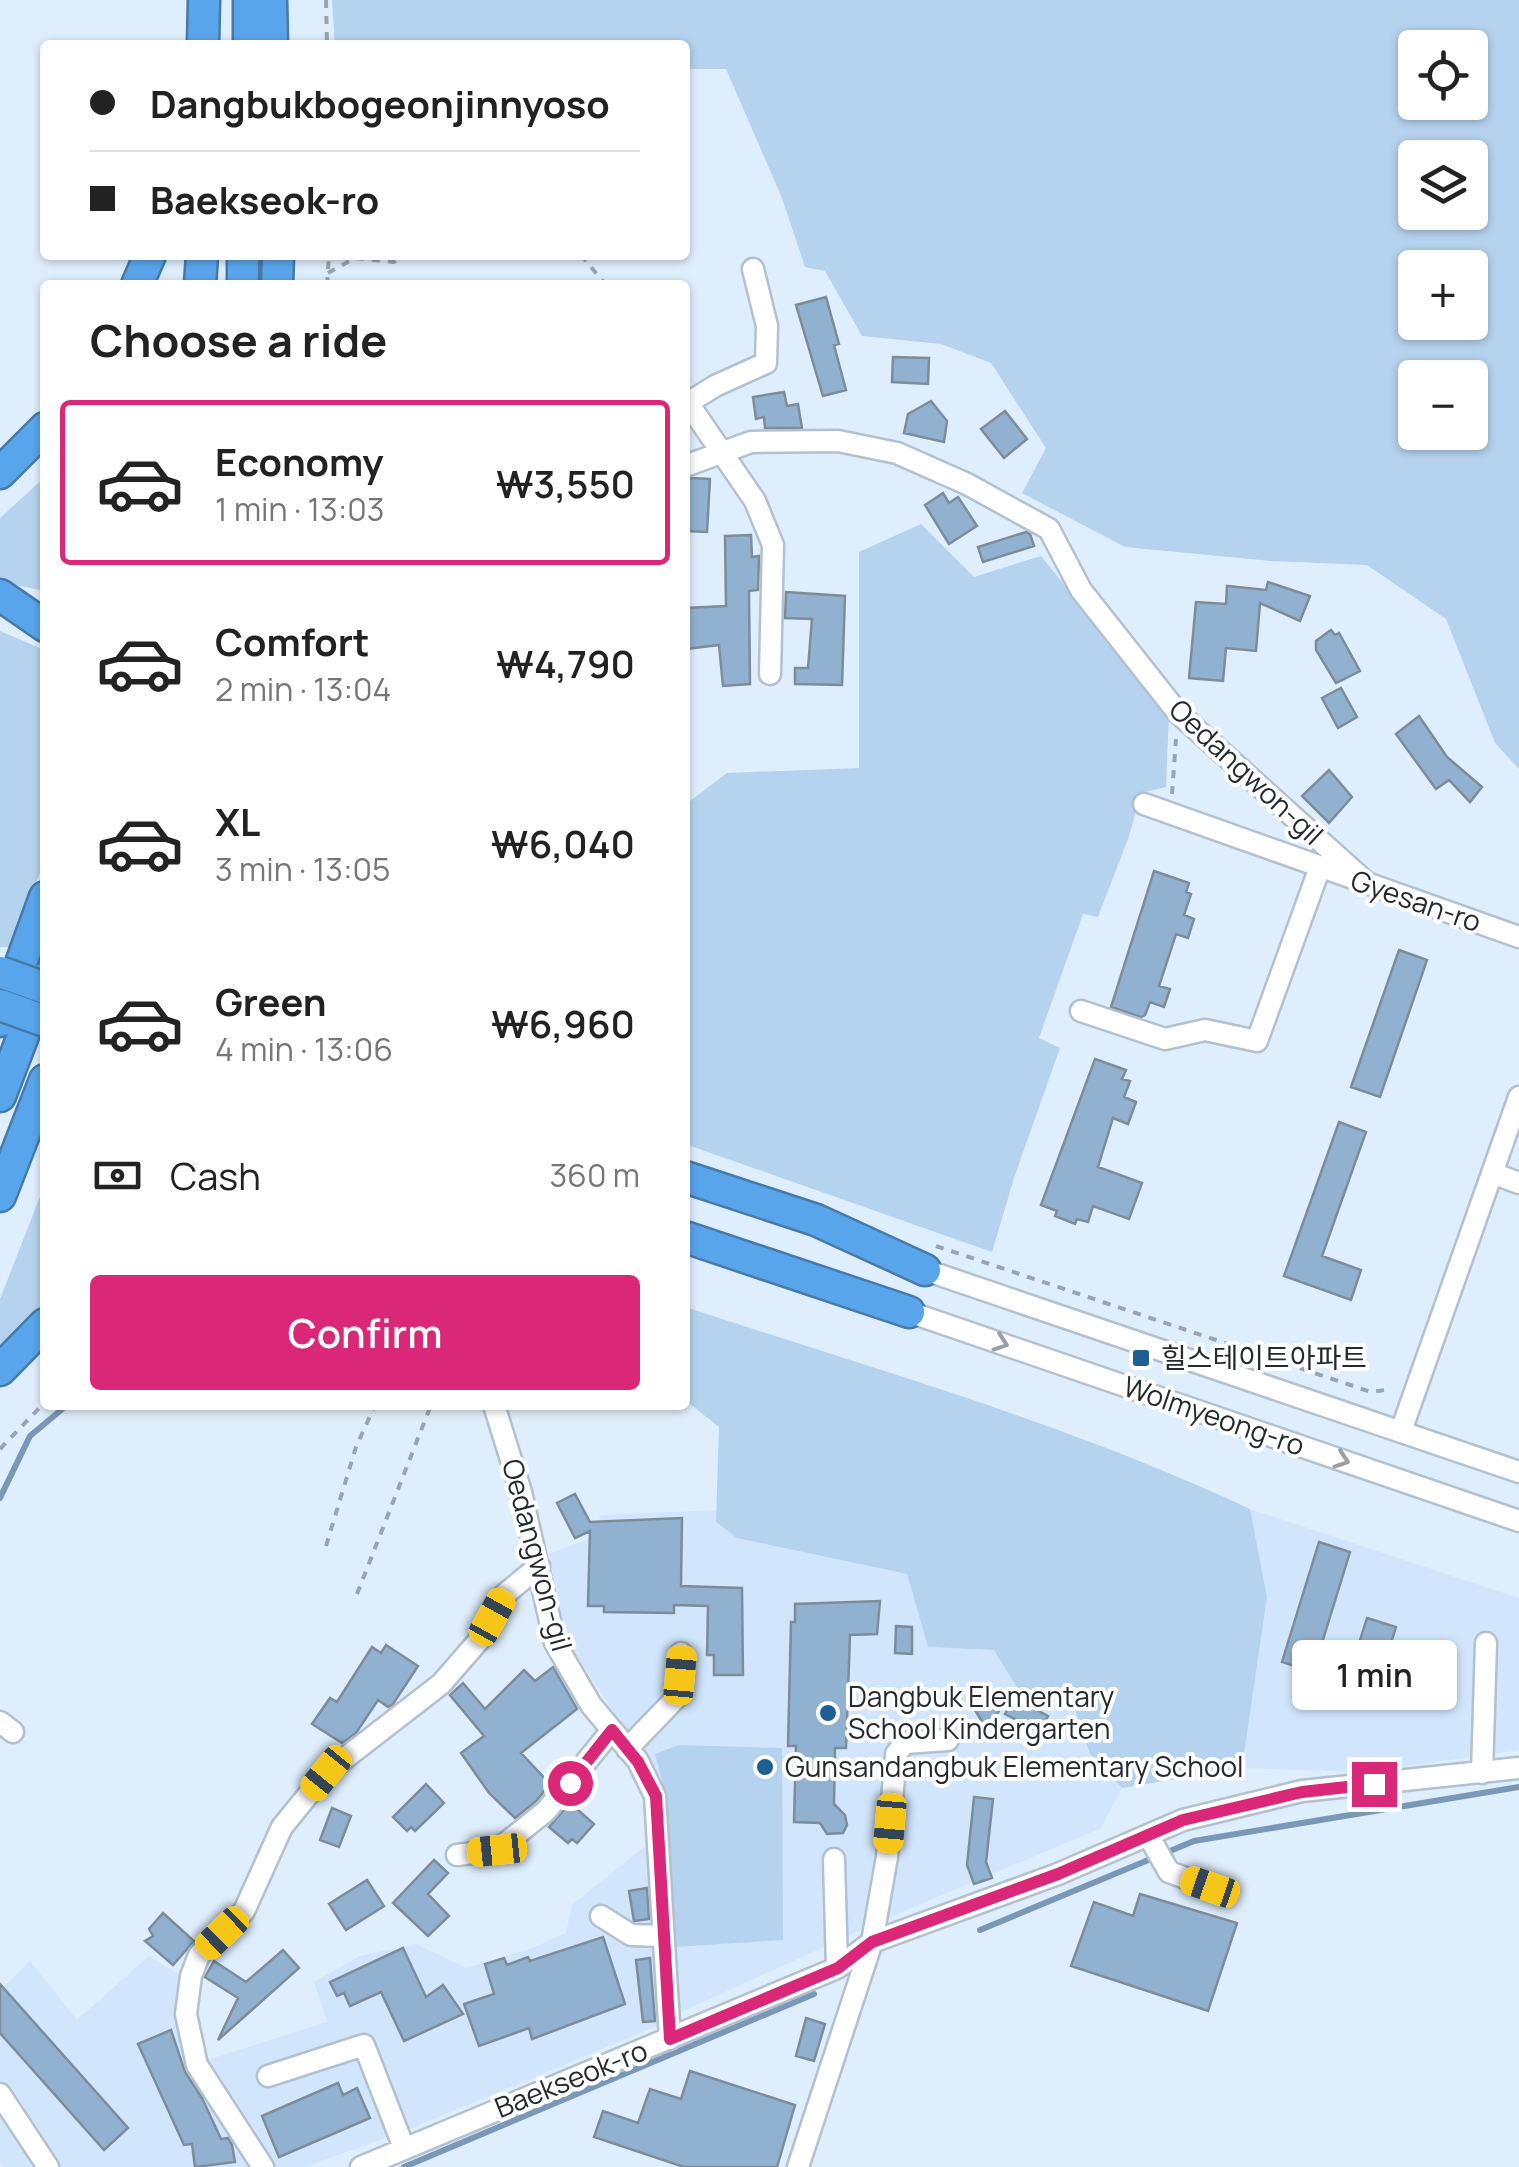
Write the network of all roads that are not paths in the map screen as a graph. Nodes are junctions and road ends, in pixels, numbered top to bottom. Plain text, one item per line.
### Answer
1 (184, 0) edge
2 (204, 0) edge
3 (249, 0) edge
4 (270, 0) edge
5 (184, 40) edge
6 (204, 40) edge
7 (249, 40) edge
8 (272, 40) edge
9 (754, 269) dead end
10 (690, 402) edge
11 (690, 406) edge
12 (40, 433) edge
13 (720, 453) junction
14 (690, 464) edge
15 (0, 474) edge
16 (0, 595) edge
17 (40, 623) edge
18 (770, 674) dead end
19 (1144, 804) dead end
20 (1320, 867) junction
21 (1367, 883) junction
22 (40, 911) edge
23 (1519, 937) edge
24 (0, 972) edge
25 (40, 986) edge
26 (40, 991) edge
27 (0, 1006) edge
28 (1081, 1011) dead end
29 (40, 1019) edge
30 (0, 1021) edge
31 (40, 1093) edge
32 (0, 1096) edge
33 (1519, 1097) edge
34 (1492, 1173) junction
35 (690, 1179) edge
36 (1519, 1183) edge
37 (690, 1195) edge
38 (0, 1196) edge
39 (690, 1239) edge
40 (931, 1258) junction
41 (690, 1261) edge
42 (909, 1312) junction
43 (40, 1329) edge
44 (0, 1370) edge
45 (496, 1410) edge
46 (1400, 1432) junction
47 (1519, 1472) edge
48 (1519, 1520) edge
49 (538, 1566) junction
50 (1486, 1642) dead end
51 (682, 1653) dead end
52 (612, 1730) junction
53 (948, 1740) dead end
54 (627, 1749) junction
55 (1519, 1768) edge
56 (1482, 1773) junction
57 (1156, 1850) junction
58 (457, 1855) dead end
59 (834, 1858) dead end
60 (1210, 1887) dead end
61 (600, 1916) dead end
62 (663, 1936) junction
63 (872, 1942) junction
64 (838, 1968) junction
65 (670, 2039) junction
66 (268, 2076) dead end
67 (0, 2094) edge
68 (404, 2148) junction
69 (48, 2167) edge
70 (263, 2167) edge
71 (361, 2167) edge
72 (798, 2167) edge

1 - 5 highway
2 - 6 highway
3 - 7 highway
4 - 8 highway
9 - 10 street
11 - 13 street
12 - 15 highway
13 - 14 street, Oedangwon-gil
13 - 18 street
13 - 21 street, Oedangwon-gil
16 - 17 highway
19 - 20 street, Gyesan-ro
20 - 21 street, Gyesan-ro
20 - 28 street
21 - 23 street, Gyesan-ro
22 - 30 highway
24 - 25 highway, bridge
26 - 32 highway
27 - 29 highway, bridge
31 - 38 highway
33 - 34 street
34 - 36 street
34 - 46 street
35 - 40 highway
37 - 40 highway
39 - 42 highway
40 - 46 street, Wolmyeong-ro
41 - 42 highway
42 -> 48 street, Wolmyeong-ro
43 - 44 highway
45 - 49 street, Oedangwon-gil
46 - 47 street, Wolmyeong-ro
49 - 52 street, Oedangwon-gil
49 - 70 street
50 - 56 street
51 - 54 street
52 - 54 street, Oedangwon-gil
52 - 58 street
53 - 63 street
54 - 62 street, Oedangwon-gil
55 - 56 street, Baekseok-ro
56 - 57 street, Baekseok-ro
57 - 60 street
57 - 63 street, Baekseok-ro
59 - 64 street
61 - 62 street
62 - 65 street, Oedangwon-gil
63 - 64 street, Baekseok-ro
63 - 72 street
64 - 65 street, Baekseok-ro
65 - 68 street, Baekseok-ro
66 - 68 street
67 - 69 street
68 - 71 street, Baekseok-ro

